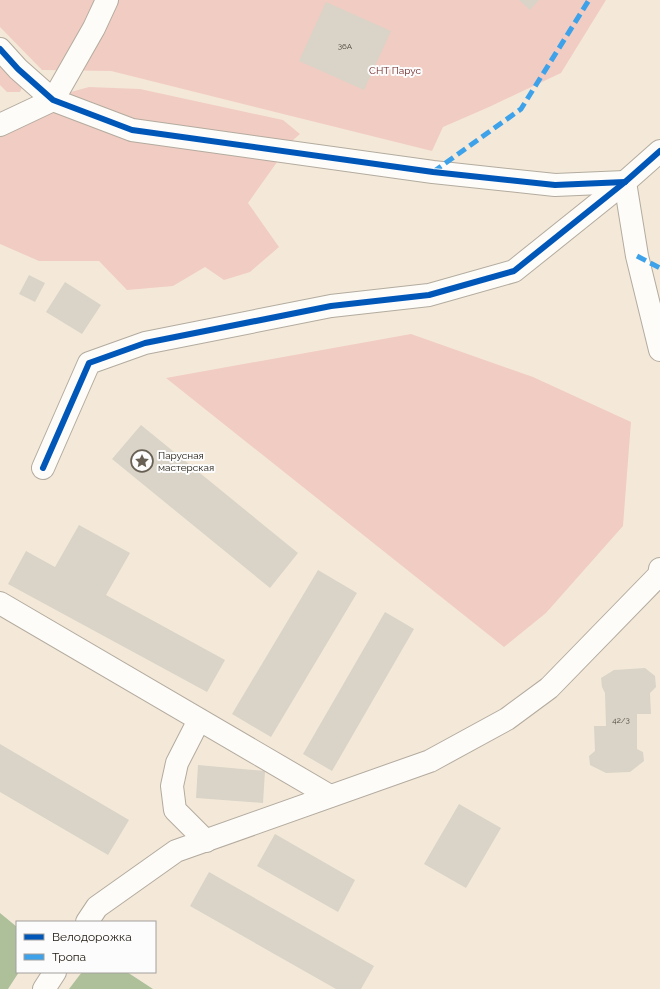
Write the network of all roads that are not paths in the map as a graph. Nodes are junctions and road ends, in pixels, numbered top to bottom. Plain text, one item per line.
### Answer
1 (107, 0) edge
2 (0, 49) edge
3 (53, 100) junction
4 (0, 125) edge
5 (660, 151) edge
6 (625, 182) junction
7 (660, 350) edge
8 (43, 468) dead end
9 (660, 569) edge
10 (0, 603) edge
11 (199, 720) junction
12 (330, 796) junction
13 (206, 840) junction
14 (88, 921) edge
15 (54, 973) edge
16 (44, 989) edge

1 - 3 street
2 - 3 street
3 - 4 street
3 - 6 street
5 - 6 street
6 - 7 street
6 - 8 street
9 - 12 street
10 - 11 street
11 - 12 street
11 - 13 street
12 - 13 street
13 - 14 street
15 - 16 street

